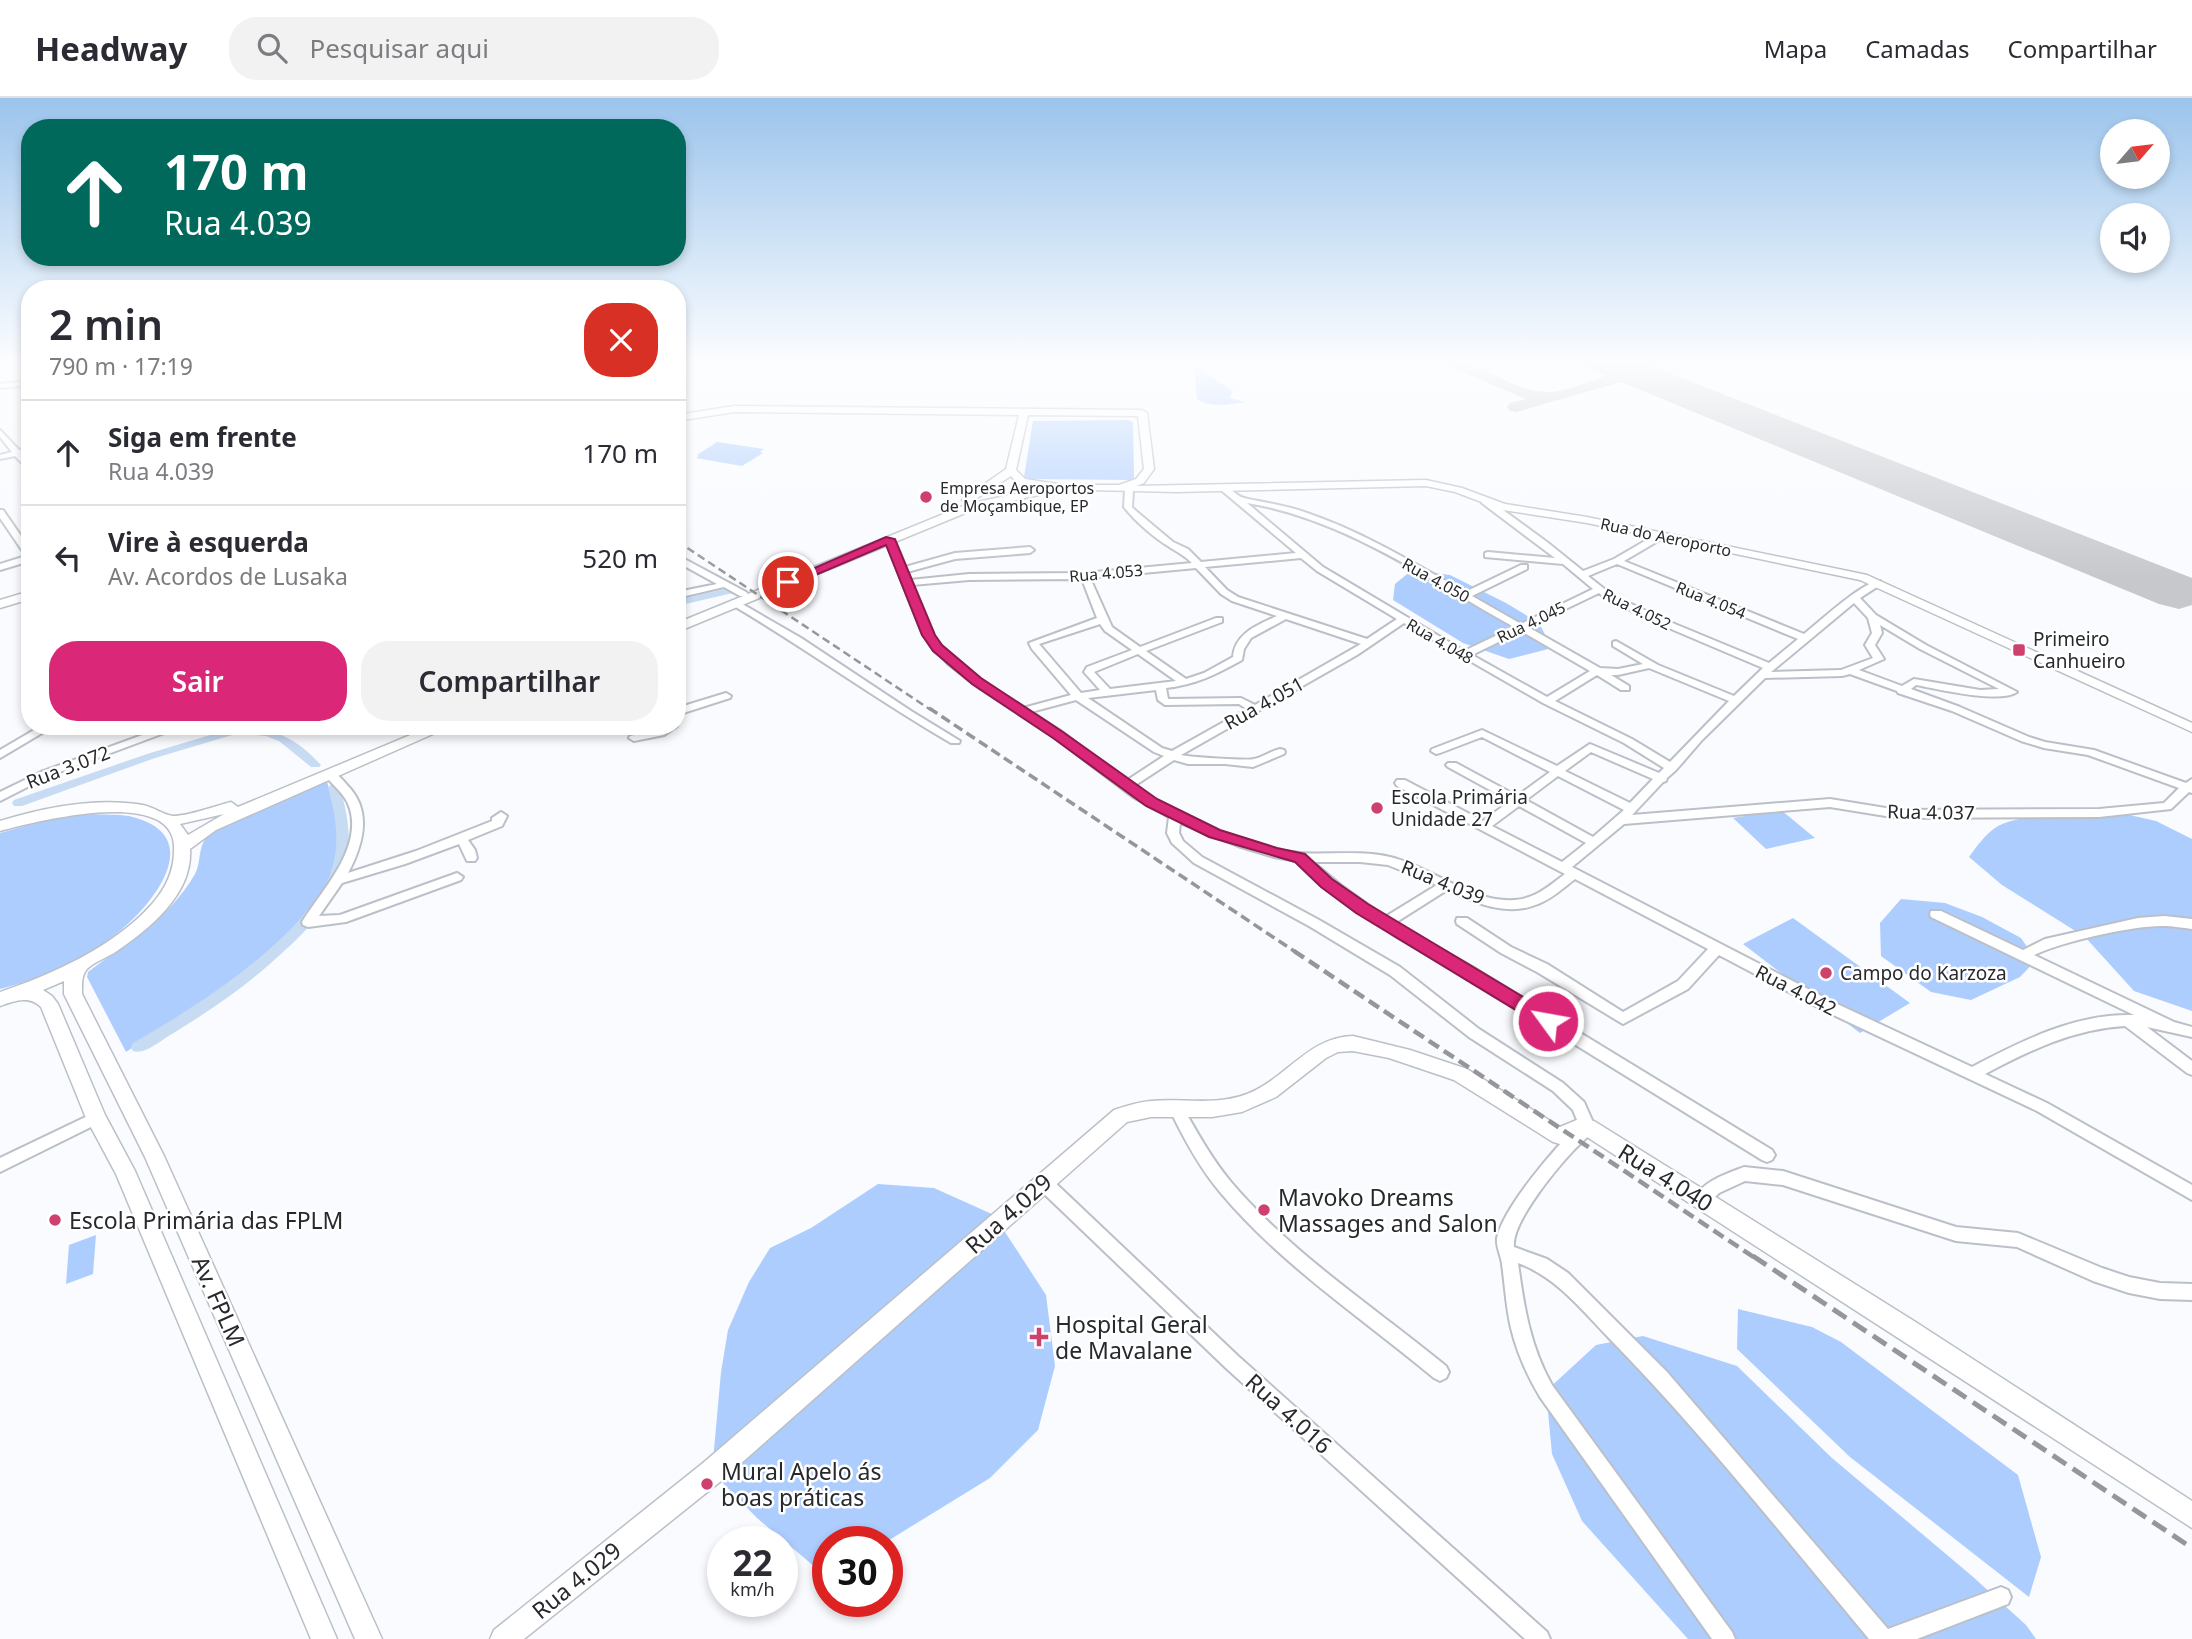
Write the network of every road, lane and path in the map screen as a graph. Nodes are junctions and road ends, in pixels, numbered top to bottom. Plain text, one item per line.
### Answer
1 (2, 434) edge
2 (1019, 434) edge
3 (1145, 434) edge
4 (21, 452) edge
5 (18, 453) junction
6 (0, 457) edge
7 (21, 457) edge
8 (1149, 469) junction
9 (1011, 470) junction
10 (1064, 488) junction
11 (1224, 488) junction
12 (1110, 489) junction
13 (1177, 489) junction
14 (1129, 490) junction
15 (1236, 499) junction
16 (1485, 501) junction
17 (0, 512) edge
18 (1660, 536) junction
19 (890, 539) junction
20 (21, 544) edge
21 (1030, 550) dead end
22 (1303, 555) junction
23 (1488, 555) dead end
24 (21, 560) edge
25 (1563, 561) junction
26 (1617, 561) junction
27 (686, 563) edge
28 (1198, 565) junction
29 (0, 567) edge
30 (1524, 567) dead end
31 (904, 570) junction
32 (1581, 575) junction
33 (1085, 576) junction
34 (909, 583) junction
35 (1877, 583) junction
36 (723, 585) junction
37 (1598, 590) junction
38 (686, 593) edge
39 (1465, 596) junction
40 (21, 598) edge
41 (1854, 598) junction
42 (740, 599) junction
43 (0, 604) edge
44 (1286, 615) junction
45 (1873, 617) junction
46 (686, 619) edge
47 (1403, 619) junction
48 (1102, 620) junction
49 (1219, 620) dead end
50 (686, 624) edge
51 (1518, 626) junction
52 (1805, 638) junction
53 (1368, 643) junction
54 (1616, 644) dead end
55 (1140, 652) junction
56 (1464, 655) junction
57 (1654, 666) junction
58 (1597, 671) junction
59 (1767, 671) junction
60 (1852, 671) junction
61 (1185, 683) junction
62 (1161, 686) junction
63 (1625, 688) dead end
64 (1902, 691) junction
65 (1107, 692) junction
66 (726, 696) dead end
67 (1078, 696) junction
68 (1546, 701) junction
69 (1737, 701) junction
70 (1253, 708) junction
71 (686, 709) edge
72 (1023, 712) junction
73 (2192, 727) edge
74 (33, 735) edge
75 (153, 735) edge
76 (404, 735) edge
77 (423, 735) edge
78 (650, 735) edge
79 (634, 738) dead end
80 (955, 741) dead end
81 (1280, 751) dead end
82 (1436, 751) dead end
83 (0, 755) edge
84 (1172, 755) junction
85 (1452, 765) dead end
86 (1672, 768) junction
87 (1556, 771) junction
88 (330, 774) junction
89 (1662, 779) junction
90 (1401, 783) dead end
91 (2191, 785) edge
92 (1126, 786) junction
93 (0, 797) edge
94 (1517, 800) junction
95 (1632, 809) junction
96 (501, 816) dead end
97 (1175, 816) junction
98 (1621, 820) junction
99 (168, 822) junction
100 (2, 824) edge
101 (1483, 825) junction
102 (462, 840) junction
103 (1594, 842) junction
104 (184, 846) junction
105 (471, 858) dead end
106 (1300, 858) junction
107 (1568, 871) junction
108 (457, 877) dead end
109 (339, 880) junction
110 (1446, 886) junction
111 (1936, 914) dead end
112 (1462, 921) dead end
113 (1385, 923) junction
114 (2192, 924) edge
115 (1716, 949) junction
116 (2024, 955) junction
117 (80, 966) junction
118 (9, 996) edge
119 (2127, 1020) junction
120 (2170, 1026) junction
121 (2192, 1032) edge
122 (2192, 1069) edge
123 (1974, 1073) junction
124 (1177, 1110) junction
125 (96, 1118) junction
126 (1587, 1127) junction
127 (1768, 1155) dead end
128 (0, 1165) edge
129 (1043, 1182) junction
130 (2192, 1193) edge
131 (1702, 1199) junction
132 (1508, 1252) junction
133 (2192, 1292) edge
134 (1440, 1372) dead end
135 (2192, 1516) edge
136 (2001, 1597) dead end
137 (324, 1639) edge
138 (369, 1639) edge
139 (503, 1639) edge
140 (1540, 1639) edge
141 (1725, 1639) edge
142 (1883, 1639) edge
143 (1892, 1639) edge

1 - 5 street
2 - 9 main road
3 - 8 main road
4 - 5 street
5 - 6 street
5 - 7 street
8 - 12 main road, Rua do Aeroporto
8 - 13 main road
9 - 10 main road, Rua do Aeroporto
9 - 42 main road
10 - 12 main road, Rua do Aeroporto
10 - 19 main road
11 - 13 main road, Rua do Aeroporto
11 - 15 street, Rua 4.048
11 - 16 main road, Rua do Aeroporto
12 - 14 main road, Rua do Aeroporto
13 - 14 main road, Rua do Aeroporto
14 - 28 street
15 - 22 street, Rua 4.048
15 - 39 street, Rua 4.050
16 - 18 main road, Rua do Aeroporto
16 - 25 street, Rua 4.052
17 - 20 street
18 - 26 street
18 - 35 main road, Rua do Aeroporto
19 - 31 street, Rua 4.039
19 - 42 main road
21 - 31 street
22 - 28 street, Rua 4.053
22 - 47 street, Rua 4.048
23 - 25 street
24 - 29 street
25 - 32 street, Rua 4.052
26 - 32 street
26 - 52 street, Rua 4.054
27 - 36 street
28 - 33 street, Rua 4.053
28 - 44 street
30 - 39 street
31 - 34 street, Rua 4.039
32 - 37 street, Rua 4.052
33 - 34 street, Rua 4.053
33 - 48 street
34 - 72 street, Rua 4.039
35 - 41 street, Rua 4.039
35 - 73 main road, Rua do Aeroporto
36 - 38 street
36 - 42 street
37 - 51 street, Rua 4.045
37 - 59 street, Rua 4.052
39 - 51 street, Rua 4.050
40 - 43 main road
41 - 45 street
41 - 52 street, Rua 4.039
42 - 46 main road
42 - 50 main road
42 - 80 street
44 - 53 street
44 - 61 street
45 - 60 street
45 - 64 street
47 - 53 street, Rua 4.051
47 - 56 street, Rua 4.048
48 - 55 street
48 - 67 street
49 - 55 street
51 - 56 street, Rua 4.045
51 - 58 street, Rua 4.050
52 - 59 street, Rua 4.039
53 - 70 street, Rua 4.051
54 - 57 street
55 - 61 street
55 - 65 street
56 - 68 street, Rua 4.048
57 - 58 street
57 - 69 street
58 - 63 street, Rua 4.050
58 - 68 street
59 - 60 street
59 - 69 street, Rua 4.039
60 - 64 street
61 - 62 street
62 - 65 street
62 - 70 street
64 - 91 street
65 - 67 street
66 - 71 street
67 - 72 street
67 - 84 street
68 - 86 street, Rua 4.048
69 - 86 street, Rua 4.039
70 - 84 street, Rua 4.051
72 - 92 street, Rua 4.039
74 - 83 street
75 - 93 street, Rua 3.072
76 - 99 main road
77 - 88 main road
78 - 79 street
81 - 84 street
82 - 87 street
84 - 92 street, Rua 4.051
85 - 94 street
86 - 89 street, Rua 4.039
87 - 89 street
87 - 94 street
87 - 95 street
88 - 104 main road
88 - 109 street
89 - 95 street, Rua 4.039
90 - 101 street, Rua 4.042
91 - 98 street, Rua 4.037
92 - 97 street, Rua 4.039
94 - 101 street
94 - 103 street
95 - 98 street, Rua 4.039
96 - 102 street
97 - 106 street, Rua 4.039
97 - 126 street
98 - 103 street, Rua 4.039
99 - 100 main road
99 - 104 main road
101 - 107 street, Rua 4.042
102 - 105 street
102 - 109 street
103 - 107 street, Rua 4.039
104 - 117 main road
106 - 110 street, Rua 4.039
106 - 113 street
107 - 110 street, Rua 4.039
107 - 115 street, Rua 4.042
108 - 109 street
110 - 113 street
111 - 116 street
112 - 115 street
113 - 127 street
114 - 116 street
115 - 123 street, Rua 4.042
116 - 120 street
117 - 118 main road
117 - 138 main road, Av. FPLM
118 - 125 main road
119 - 120 street
119 - 122 street
119 - 123 street
120 - 121 street
123 - 130 street, Rua 4.042
124 - 126 main road, Rua 4.029
124 - 129 main road, Rua 4.029
124 - 134 street
125 - 128 street
125 - 137 main road
126 - 131 main road, Rua 4.040
126 - 132 street
129 - 139 main road, Rua 4.029
129 - 140 street, Rua 4.016
131 - 133 street
131 - 135 main road, Rua 4.040
132 - 141 street
132 - 142 street
136 - 143 street

